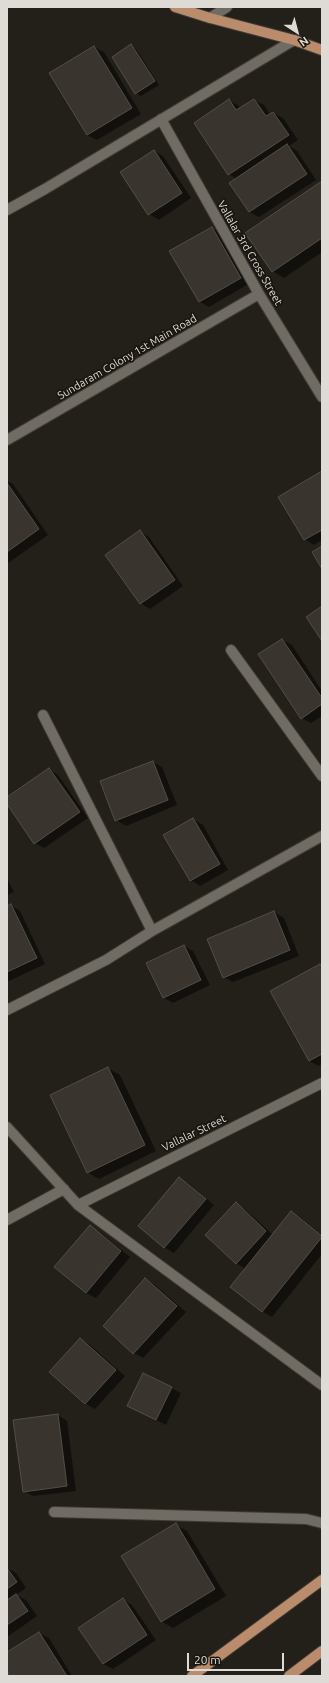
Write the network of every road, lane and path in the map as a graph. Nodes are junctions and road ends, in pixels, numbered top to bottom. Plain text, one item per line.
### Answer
1 (175, 7) edge
2 (227, 7) edge
3 (210, 18) junction
4 (294, 40) junction
5 (322, 50) edge
6 (161, 119) junction
7 (7, 210) edge
8 (259, 294) junction
9 (322, 397) edge
10 (7, 440) edge
11 (231, 650) dead end
12 (43, 715) dead end
13 (322, 776) edge
14 (322, 836) edge
15 (152, 931) junction
16 (7, 1010) edge
17 (322, 1083) edge
18 (7, 1127) edge
19 (64, 1189) junction
20 (78, 1205) junction
21 (7, 1220) edge
22 (322, 1385) edge
23 (54, 1512) dead end
24 (322, 1523) edge
25 (322, 1580) edge
26 (322, 1651) edge
27 (192, 1676) edge
28 (289, 1676) edge

1 - 3 main road
2 - 3 street
3 - 4 main road
4 - 5 main road
4 - 6 street
6 - 7 street
6 - 8 street, Vallalar 3rd Cross Street
8 - 9 street, Vallalar 3rd Cross Street
8 - 10 street, Sundaram Colony 1st Main Road
11 - 13 street
12 - 15 street
14 - 15 street
15 - 16 street
17 - 20 street, Vallalar Street
18 - 19 street
19 - 20 street
19 - 21 street
20 - 22 street
23 - 24 street
25 - 27 main road
26 - 28 main road

